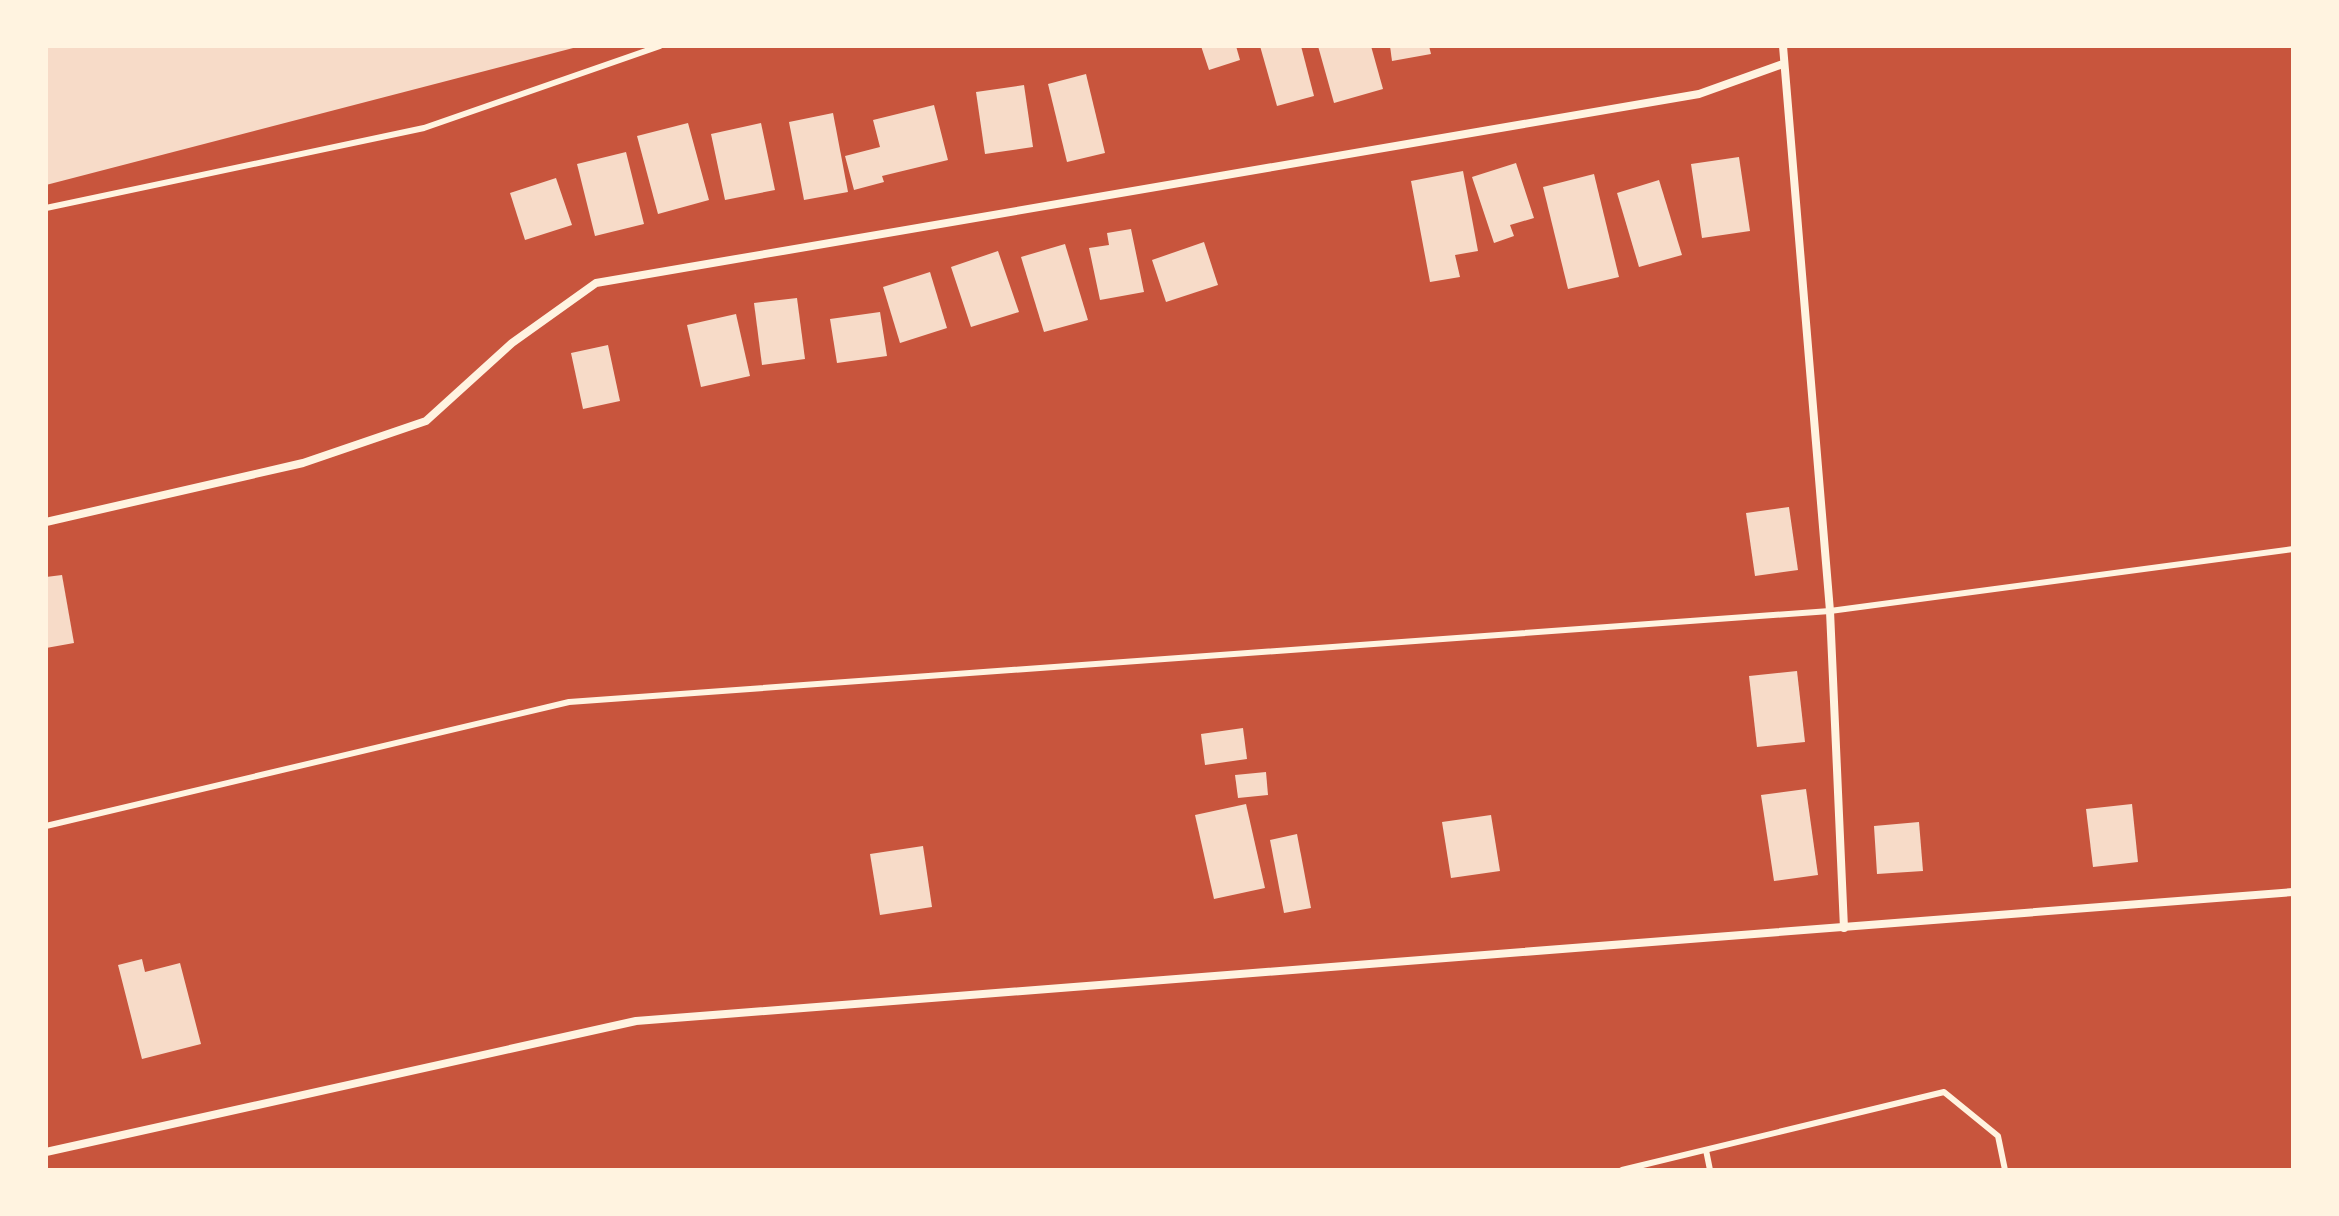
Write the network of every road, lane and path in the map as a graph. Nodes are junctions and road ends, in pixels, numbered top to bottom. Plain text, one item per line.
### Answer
1 (660, 46) edge
2 (1783, 46) edge
3 (1783, 64) junction
4 (46, 208) edge
5 (46, 522) edge
6 (2293, 549) edge
7 (1830, 611) junction
8 (46, 826) edge
9 (2293, 892) edge
10 (1844, 928) junction
11 (1706, 1150) junction
12 (46, 1152) edge
13 (1622, 1170) edge
14 (1710, 1170) edge
15 (2005, 1170) edge

1 - 4 lane
2 - 3 street
3 - 5 street
3 - 7 street
6 - 7 lane
7 - 8 lane
7 - 10 street
9 - 10 street
10 - 12 street
11 - 13 lane
11 - 14 lane
11 - 15 lane

